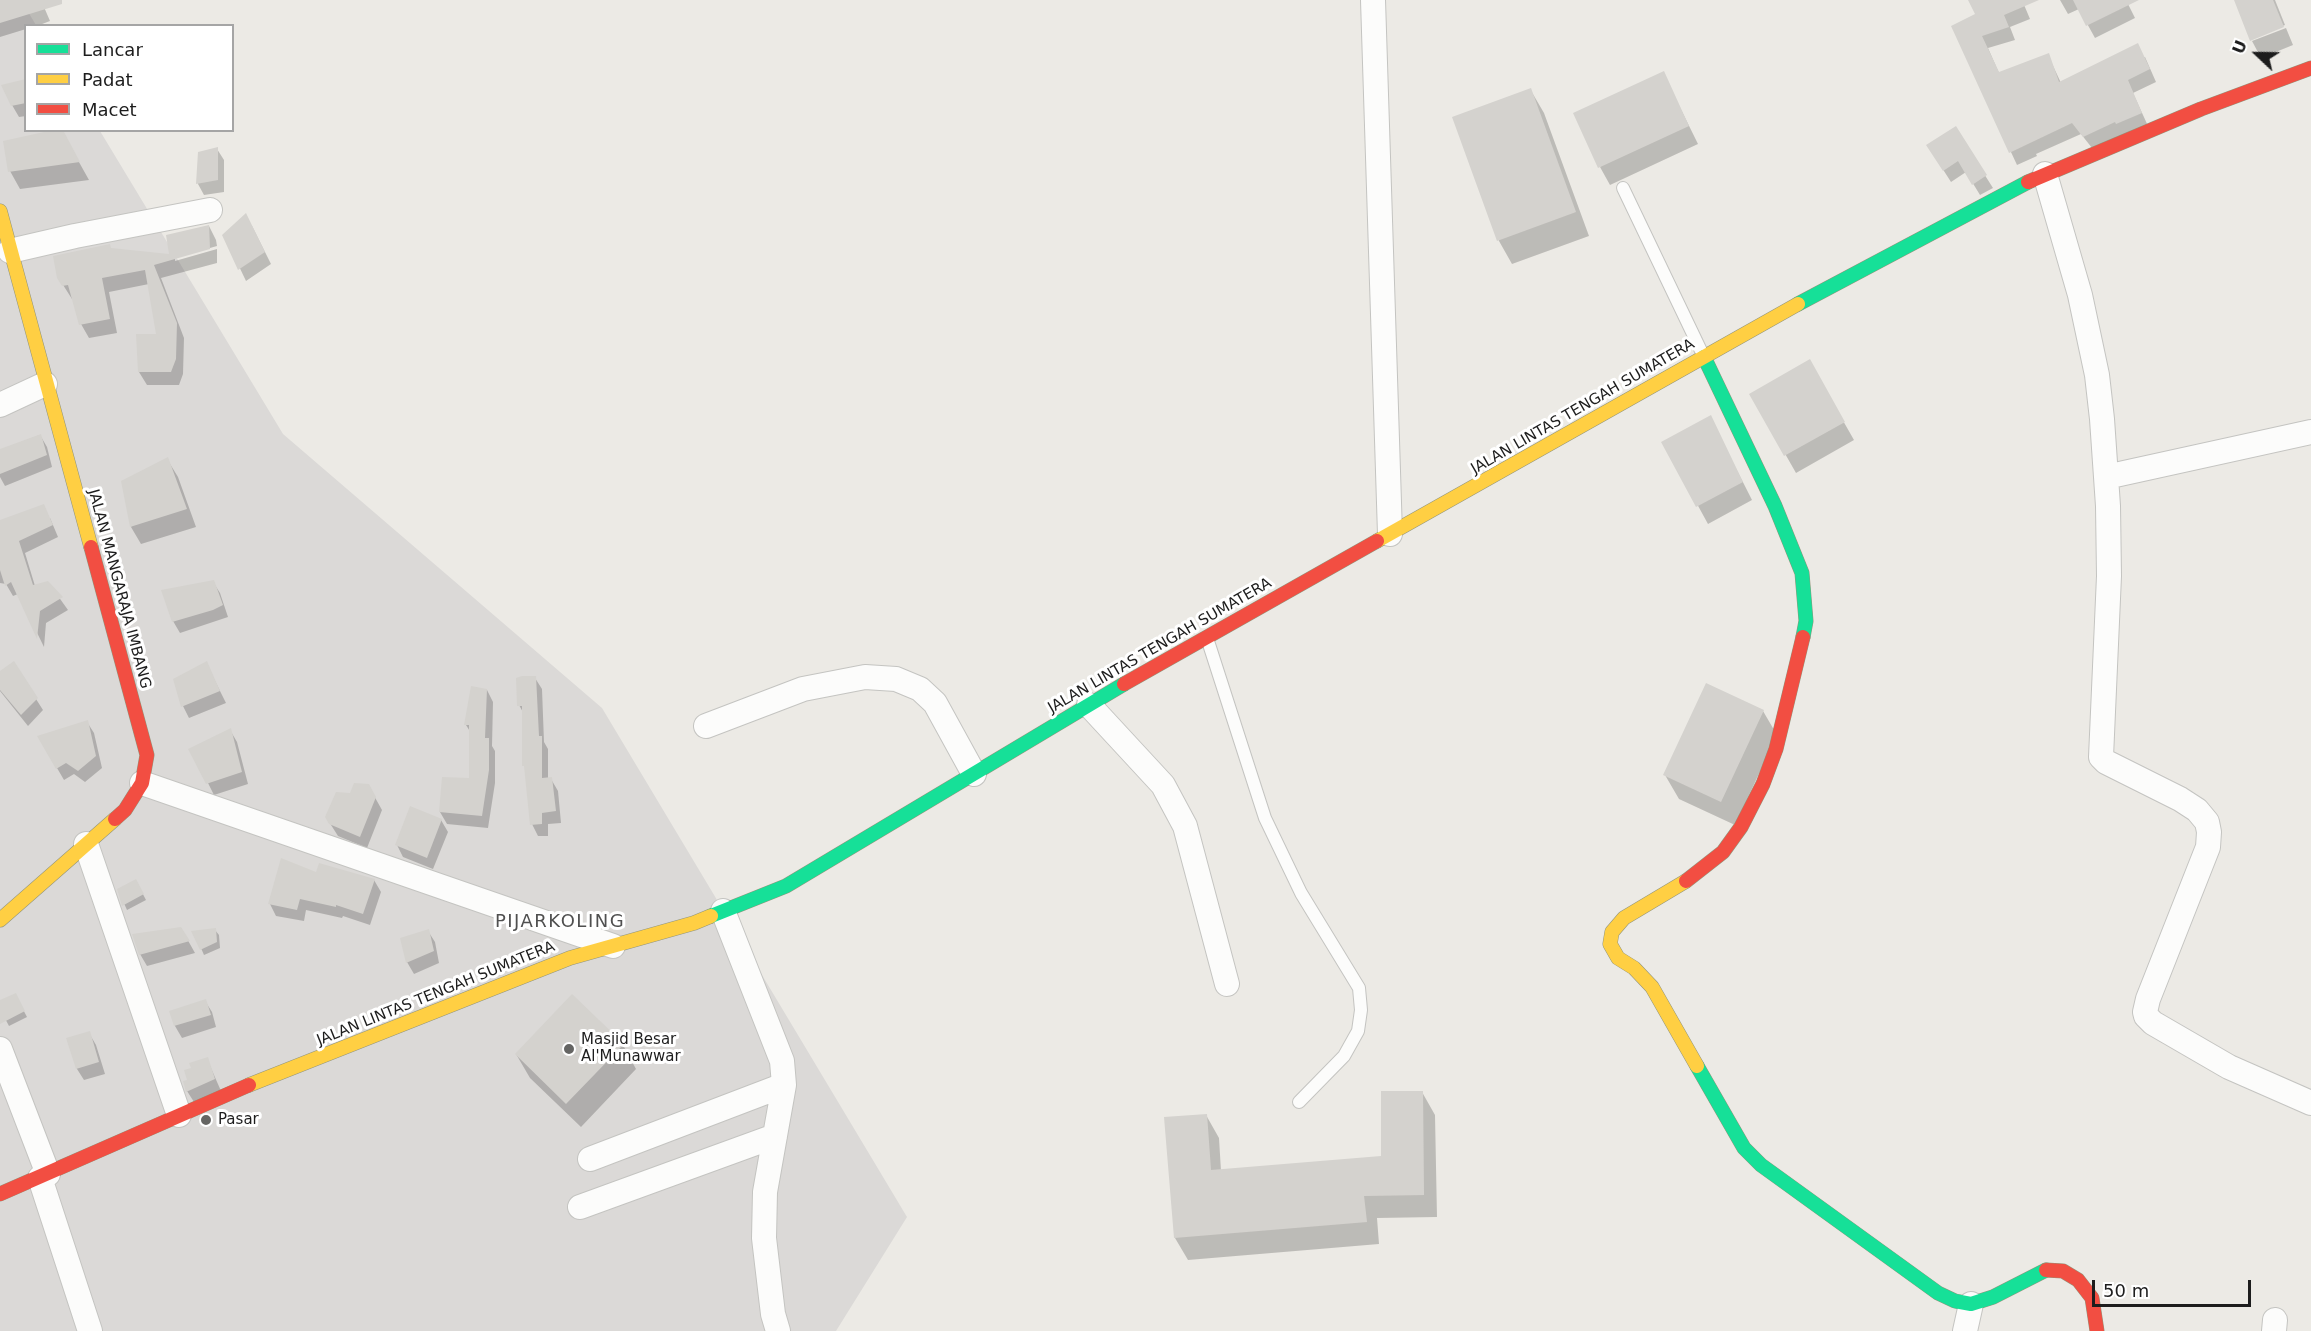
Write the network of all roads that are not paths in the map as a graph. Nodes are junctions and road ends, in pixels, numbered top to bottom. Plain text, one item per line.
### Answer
1 (1373, 0) edge
2 (2311, 69) edge
3 (2045, 174) junction
4 (1623, 188) dead end
5 (210, 210) dead end
6 (0, 211) edge
7 (10, 251) junction
8 (1704, 357) junction
9 (45, 384) junction
10 (0, 405) edge
11 (2311, 432) edge
12 (2106, 477) junction
13 (1390, 534) junction
14 (1206, 637) junction
15 (1089, 705) junction
16 (706, 726) dead end
17 (974, 774) junction
18 (142, 783) junction
19 (86, 844) junction
20 (723, 911) junction
21 (0, 920) edge
22 (613, 946) junction
23 (1227, 984) dead end
24 (0, 1049) edge
25 (784, 1085) junction
26 (1299, 1102) dead end
27 (2311, 1104) edge
28 (179, 1115) junction
29 (775, 1136) junction
30 (590, 1159) dead end
31 (44, 1176) junction
32 (0, 1194) edge
33 (580, 1207) dead end
34 (1971, 1304) junction
35 (90, 1331) edge
36 (778, 1331) edge
37 (1965, 1331) edge
38 (2097, 1331) edge

1 - 13 street
2 - 3 main road, JALAN LINTAS TENGAH SUMATERA
3 - 8 main road, JALAN LINTAS TENGAH SUMATERA
3 - 12 street
4 - 8 lane
5 - 7 street
6 - 7 main road, JALAN MANGARAJA IMBANG
7 - 9 main road, JALAN MANGARAJA IMBANG
8 - 13 main road, JALAN LINTAS TENGAH SUMATERA
8 - 34 main road
9 - 10 street
9 - 18 main road, JALAN MANGARAJA IMBANG
11 - 12 street
12 - 27 street
13 - 14 main road, JALAN LINTAS TENGAH SUMATERA
14 - 15 main road, JALAN LINTAS TENGAH SUMATERA
14 - 26 lane
15 - 17 main road, JALAN LINTAS TENGAH SUMATERA
15 - 23 street
16 - 17 street
17 - 20 main road, JALAN LINTAS TENGAH SUMATERA
18 - 19 main road, JALAN MANGARAJA IMBANG
18 - 22 street
19 - 21 main road, JALAN MANGARAJA IMBANG
19 - 28 street
20 - 22 main road, JALAN LINTAS TENGAH SUMATERA
20 - 25 street
22 - 28 main road, JALAN LINTAS TENGAH SUMATERA
24 - 31 street
25 - 29 street
25 - 30 street
28 - 31 main road, JALAN LINTAS TENGAH SUMATERA
29 - 33 street
29 - 36 street
31 - 32 main road, JALAN LINTAS TENGAH SUMATERA
31 - 35 street
34 - 37 street
34 - 38 main road

